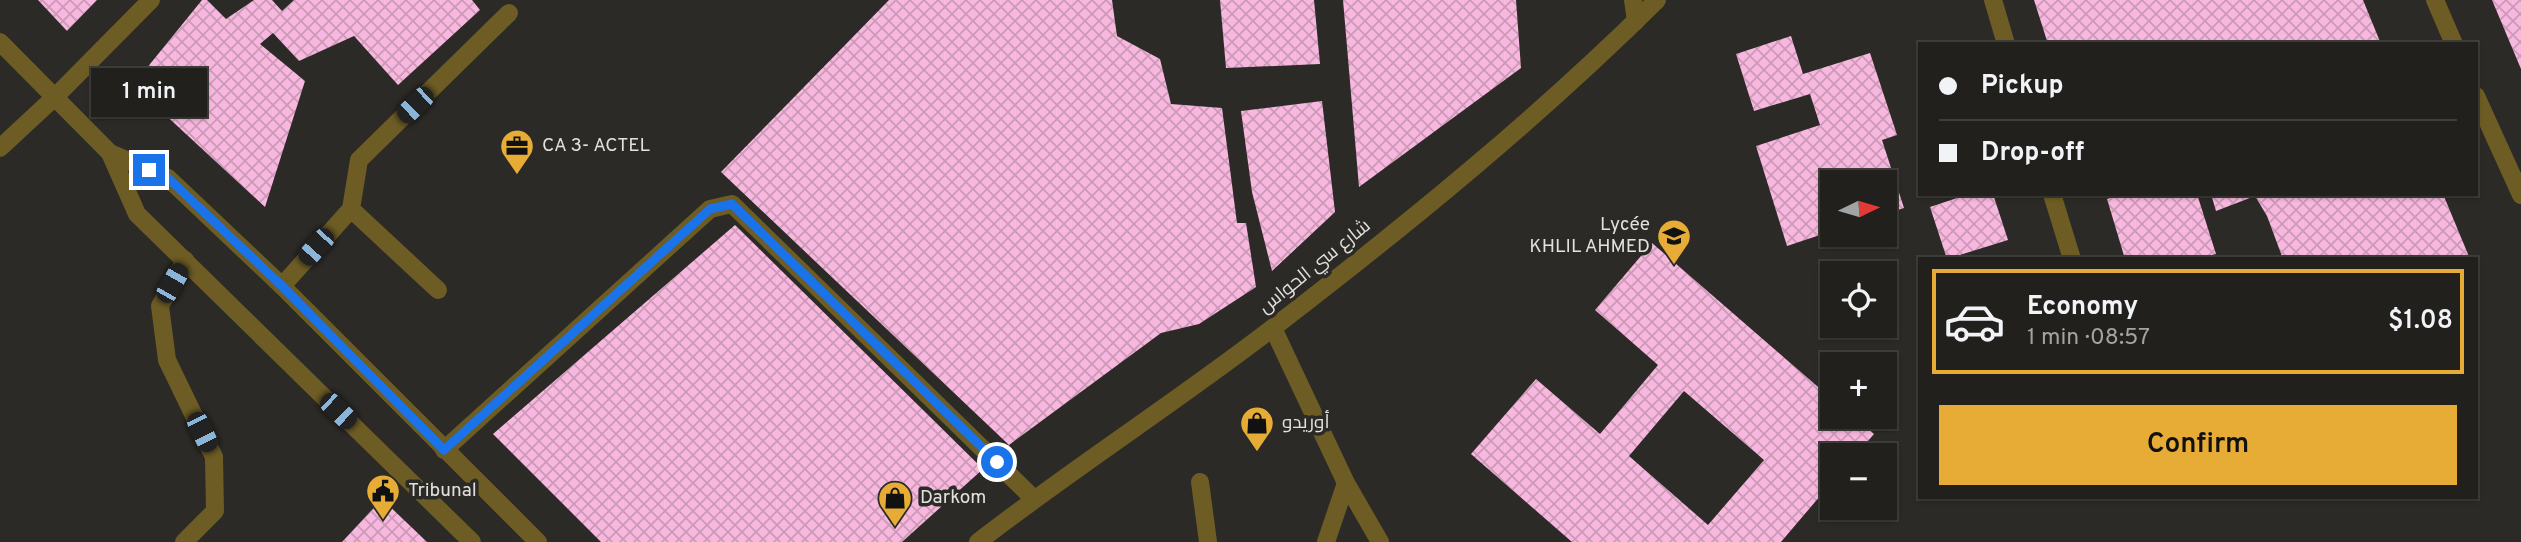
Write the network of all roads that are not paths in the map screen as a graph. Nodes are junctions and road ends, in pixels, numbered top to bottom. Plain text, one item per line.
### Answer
1 (151, 0) edge
2 (1633, 0) edge
3 (1657, 0) edge
4 (1993, 0) edge
5 (2435, 0) edge
6 (509, 13) dead end
7 (1636, 21) junction
8 (0, 42) edge
9 (2005, 42) edge
10 (2453, 42) edge
11 (56, 96) junction
12 (2478, 100) edge
13 (0, 148) edge
14 (110, 153) junction
15 (2521, 195) edge
16 (2053, 196) edge
17 (351, 209) junction
18 (2071, 257) edge
19 (185, 260) junction
20 (282, 286) junction
21 (438, 290) dead end
22 (1273, 328) junction
23 (444, 450) junction
24 (1200, 482) dead end
25 (1346, 483) junction
26 (1034, 499) junction
27 (184, 542) edge
28 (472, 542) edge
29 (538, 542) edge
30 (978, 542) edge
31 (1208, 542) edge
32 (1326, 542) edge
33 (1380, 542) edge

1 - 11 street
2 - 7 street
3 - 7 street, شارع سي الحواس
4 - 9 street
5 - 10 street
6 - 17 street
7 - 22 street, شارع سي الحواس
8 - 11 street
11 - 13 street
11 - 14 street
12 - 15 street
14 - 19 street
14 - 20 street
16 - 18 street
17 - 20 street
17 - 21 street
19 - 27 street
19 - 28 street
20 - 23 street
22 - 25 street
22 - 26 street, شارع سي الحواس
23 - 26 street
23 - 29 street
24 - 31 street
25 - 32 street
25 - 33 street
26 - 30 street, شارع سي الحواس

